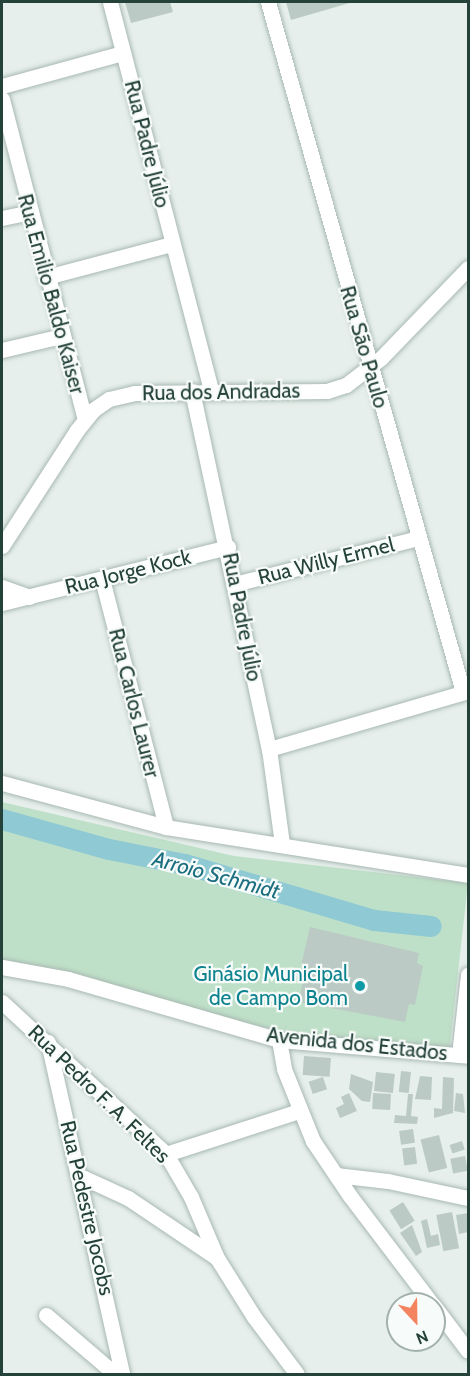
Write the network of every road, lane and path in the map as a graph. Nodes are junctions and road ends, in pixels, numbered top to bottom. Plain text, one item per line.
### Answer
1 (110, 2) edge
2 (268, 2) edge
3 (123, 53) junction
4 (2, 86) edge
5 (2, 99) edge
6 (30, 212) junction
7 (2, 218) edge
8 (172, 244) junction
9 (468, 268) edge
10 (46, 277) junction
11 (61, 336) junction
12 (2, 350) edge
13 (369, 367) junction
14 (211, 391) junction
15 (192, 392) junction
16 (85, 419) junction
17 (418, 538) junction
18 (2, 546) edge
19 (228, 548) junction
20 (102, 579) junction
21 (234, 584) junction
22 (2, 587) edge
23 (29, 597) junction
24 (2, 603) edge
25 (466, 691) edge
26 (268, 749) junction
27 (2, 783) edge
28 (166, 827) junction
29 (282, 844) junction
30 (468, 875) edge
31 (2, 967) edge
32 (468, 975) edge
33 (2, 1002) edge
34 (279, 1040) junction
35 (48, 1042) junction
36 (464, 1056) edge
37 (299, 1111) junction
38 (166, 1154) junction
39 (336, 1175) junction
40 (80, 1176) junction
41 (468, 1198) edge
42 (217, 1258) junction
43 (423, 1292) edge
44 (46, 1315) dead end
45 (446, 1322) edge
46 (468, 1351) edge
47 (115, 1374) edge
48 (122, 1374) edge
49 (297, 1374) edge

1 - 3 street, Rua Padre Júlio
2 - 13 street, Rua São Paulo
3 - 4 street
3 - 8 street, Rua Padre Júlio
5 - 6 street, Rua Emilio Baldo Kaiser
6 - 7 street
6 - 10 street, Rua Emilio Baldo Kaiser
8 - 10 street
8 - 14 street, Rua Padre Júlio
9 - 13 street, Rua dos Andradas
10 - 11 street, Rua Emilio Baldo Kaiser
11 - 12 street
11 - 16 street, Rua Emilio Baldo Kaiser
13 - 14 street, Rua dos Andradas
13 - 17 street, Rua São Paulo
14 - 15 street, Rua dos Andradas
15 - 16 street, Rua dos Andradas
15 - 19 street, Rua Padre Júlio
16 - 18 street, Rua dos Andradas
17 - 21 street, Rua Willy Ermel
17 - 25 street, Rua São Paulo
19 - 20 street, Rua Jorge Kock
19 - 21 street, Rua Padre Júlio
20 - 23 street, Rua Jorge Kock
20 - 28 street, Rua Carlos Laurer
21 - 26 street, Rua Padre Júlio
22 - 23 street
23 - 24 street, Rua Jorge Kock
25 - 26 street
26 - 29 street, Rua Padre Júlio
27 - 28 street
28 - 29 street
29 - 30 street
31 - 34 street, Avenida dos Estados
32 - 36 street
33 - 35 street, Rua Pedro F. A. Feltes
34 - 36 street, Avenida dos Estados
34 - 37 street
35 - 38 street, Rua Pedro F. A. Feltes
35 - 40 street, Rua Pedestre Jocobs
37 - 38 street
37 - 39 street
38 - 42 street, Rua Pedro F. A. Feltes
39 - 41 street
39 - 43 street
40 - 42 street
40 - 48 street, Rua Pedestre Jocobs
42 - 49 street
44 - 47 street
45 - 46 street

